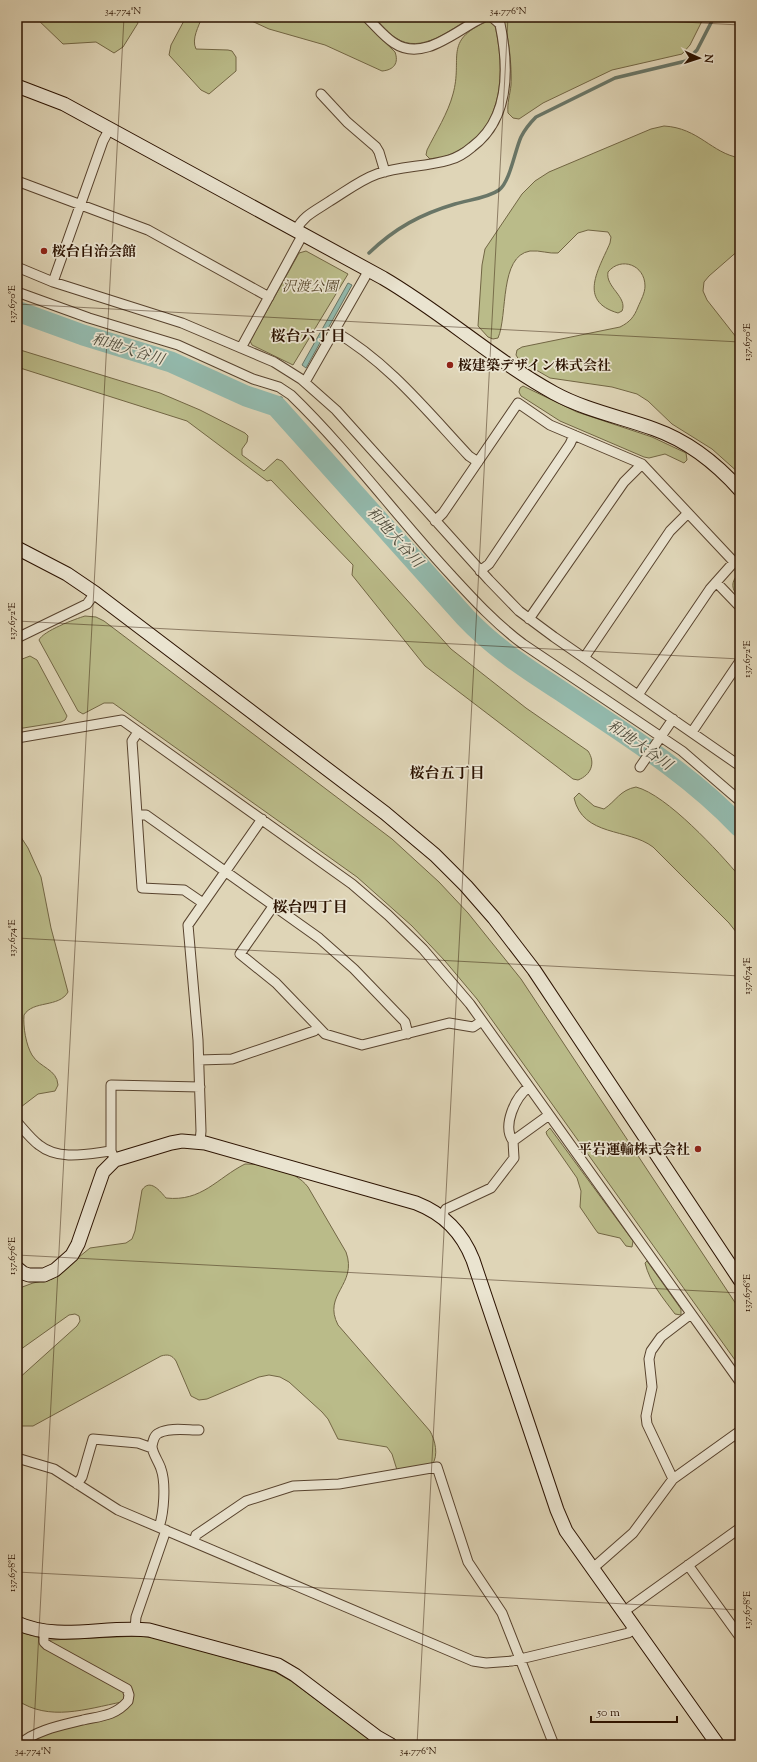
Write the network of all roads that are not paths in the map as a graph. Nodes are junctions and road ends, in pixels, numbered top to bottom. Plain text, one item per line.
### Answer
1 (366, 17) edge
2 (484, 17) edge
3 (492, 17) edge
4 (17, 86) edge
5 (321, 94) dead end
6 (110, 128) junction
7 (385, 172) junction
8 (17, 181) edge
9 (81, 204) junction
10 (300, 232) junction
11 (17, 267) edge
12 (369, 270) junction
13 (53, 282) junction
14 (17, 292) edge
15 (269, 297) junction
16 (334, 331) junction
17 (242, 348) junction
18 (305, 382) junction
19 (574, 435) junction
20 (478, 462) junction
21 (642, 464) junction
22 (740, 490) edge
23 (688, 513) junction
24 (435, 521) junction
25 (17, 548) edge
26 (480, 571) junction
27 (716, 582) junction
28 (95, 593) junction
29 (740, 607) edge
30 (529, 619) junction
31 (17, 638) edge
32 (584, 658) junction
33 (740, 661) edge
34 (638, 695) junction
35 (673, 719) junction
36 (138, 732) junction
37 (692, 732) junction
38 (17, 738) edge
39 (660, 738) junction
40 (641, 766) dead end
41 (740, 766) edge
42 (740, 801) edge
43 (137, 816) junction
44 (262, 819) junction
45 (226, 871) junction
46 (203, 903) junction
47 (274, 905) junction
48 (482, 1021) junction
49 (318, 1027) junction
50 (408, 1034) junction
51 (199, 1060) junction
52 (200, 1087) junction
53 (529, 1087) junction
54 (549, 1115) junction
55 (17, 1122) edge
56 (513, 1141) junction
57 (200, 1142) junction
58 (113, 1155) junction
59 (441, 1216) junction
60 (17, 1268) edge
61 (740, 1280) edge
62 (691, 1314) junction
63 (740, 1382) edge
64 (199, 1430) dead end
65 (740, 1431) edge
66 (152, 1448) junction
67 (17, 1458) edge
68 (673, 1479) junction
69 (78, 1484) junction
70 (740, 1528) edge
71 (162, 1529) junction
72 (194, 1542) junction
73 (688, 1565) junction
74 (592, 1569) junction
75 (623, 1612) junction
76 (17, 1623) edge
77 (635, 1628) junction
78 (135, 1629) junction
79 (44, 1631) junction
80 (740, 1638) edge
81 (520, 1659) junction
82 (19, 1745) edge
83 (391, 1745) edge
84 (554, 1745) edge
85 (718, 1745) edge

1 - 2 street
3 - 7 street
4 - 6 street
5 - 7 street
6 - 9 street
6 - 10 street
7 - 10 street
8 - 9 street
9 - 13 street
9 - 15 street
10 - 12 street
10 - 15 street
11 - 13 street
12 - 16 street
12 - 22 street
13 - 17 street
14 - 39 street
15 - 17 street
16 - 18 street
16 - 20 street
17 - 18 street
18 - 24 street
19 - 20 street
19 - 21 street
19 - 26 street
20 - 24 street
21 - 23 street
21 - 30 street
23 - 27 street
23 - 32 street
24 - 26 street
25 - 28 street
26 - 30 street
27 - 29 street
27 - 34 street
28 - 31 street
28 - 61 street
30 - 32 street
32 - 34 street
33 - 37 street
34 - 35 street
35 - 37 street
35 - 39 street
36 - 38 street
36 - 43 street
36 - 44 street
37 - 41 street
39 - 40 street
39 - 42 street
43 - 45 street
43 - 46 street
44 - 45 street
44 - 48 street
45 - 46 street
45 - 47 street
46 - 51 street
47 - 49 street
47 - 50 street
48 - 50 street
48 - 53 street
49 - 50 street
49 - 51 street
51 - 52 street
52 - 57 street
52 - 58 street
53 - 54 street
53 - 56 street
54 - 56 street
54 - 62 street
55 - 58 street
56 - 59 street
57 - 58 street
57 - 59 street
58 - 60 street
59 - 74 street
62 - 63 street
62 - 68 street
64 - 66 street
65 - 68 street
66 - 69 street
66 - 71 street
67 - 69 street
68 - 74 street
69 - 71 street
70 - 73 street
71 - 72 street
71 - 78 street
72 - 81 street
72 - 81 street
73 - 75 street
73 - 80 street
74 - 75 street
75 - 77 street
76 - 79 street
77 - 81 street
77 - 85 street
78 - 79 street
78 - 83 street
79 - 82 street
81 - 84 street

